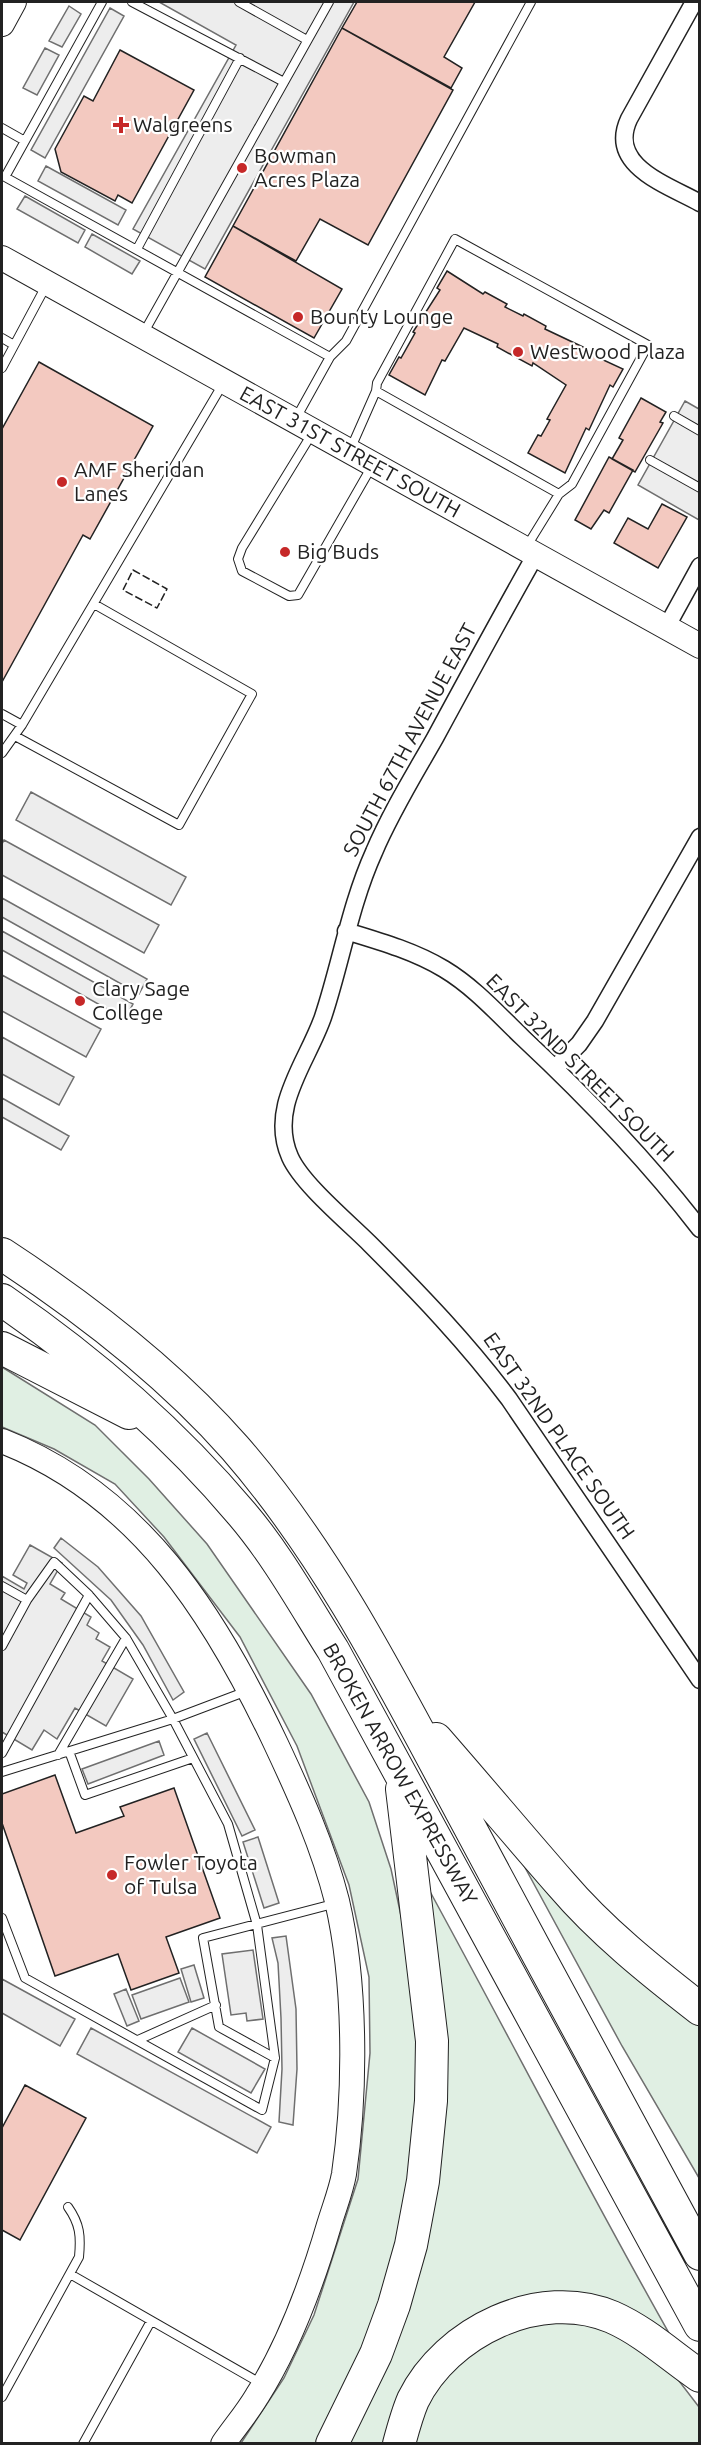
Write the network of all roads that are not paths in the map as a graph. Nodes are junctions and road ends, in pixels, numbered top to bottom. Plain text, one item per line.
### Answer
1 (14, 2) edge
2 (102, 2) edge
3 (132, 2) edge
4 (239, 2) edge
5 (329, 2) edge
6 (531, 2) edge
7 (694, 2) edge
8 (2, 24) edge
9 (307, 40) junction
10 (240, 58) junction
11 (284, 82) junction
12 (2, 129) edge
13 (25, 141) junction
14 (699, 202) edge
15 (137, 249) junction
16 (2, 258) edge
17 (177, 271) junction
18 (47, 283) junction
19 (142, 336) junction
20 (2, 338) edge
21 (14, 345) junction
22 (330, 357) junction
23 (2, 368) edge
24 (225, 382) junction
25 (376, 391) junction
26 (674, 416) dead end
27 (304, 426) junction
28 (699, 431) edge
29 (348, 453) junction
30 (650, 460) dead end
31 (372, 465) junction
32 (699, 488) edge
33 (559, 494) junction
34 (530, 553) junction
35 (699, 566) edge
36 (94, 604) junction
37 (666, 628) junction
38 (699, 646) edge
39 (2, 714) edge
40 (22, 725) junction
41 (15, 736) junction
42 (2, 753) edge
43 (699, 837) edge
44 (346, 932) junction
45 (555, 1068) junction
46 (282, 1120) joint
47 (699, 1229) edge
48 (2, 1231) edge
49 (2, 1254) edge
50 (2, 1300) edge
51 (2, 1348) edge
52 (136, 1352) junction
53 (169, 1434) junction
54 (2, 1440) edge
55 (2, 1586) edge
56 (90, 1595) junction
57 (27, 1600) junction
58 (126, 1638) junction
59 (2, 1646) edge
60 (699, 1680) edge
61 (250, 1689) junction
62 (401, 1700) junction
63 (173, 1719) junction
64 (69, 1751) junction
65 (2, 1753) edge
66 (58, 1755) junction
67 (193, 1758) junction
68 (2, 1772) edge
69 (400, 1773) junction
70 (337, 1903) junction
71 (2, 1918) edge
72 (257, 1925) junction
73 (216, 2005) junction
74 (699, 2010) edge
75 (138, 2040) junction
76 (275, 2058) junction
77 (68, 2207) dead end
78 (699, 2254) edge
79 (70, 2274) junction
80 (151, 2321) junction
81 (699, 2325) edge
82 (699, 2376) edge
83 (263, 2385) junction
84 (2, 2397) edge
85 (83, 2444) edge
86 (223, 2444) edge
87 (332, 2444) edge
88 (399, 2444) edge

1 - 8 street
2 - 13 lane
3 - 10 lane
4 - 9 lane
5 - 9 lane
6 - 22 lane
7 - 14 street
9 - 11 lane
10 - 11 lane
10 - 15 lane
11 - 17 lane
12 - 13 lane
13 - 15 lane
15 - 17 lane
16 - 18 street, EAST 31ST STREET SOUTH
17 - 19 lane
17 - 22 lane
18 - 19 street, EAST 31ST STREET SOUTH
18 - 21 lane
19 - 24 street, EAST 31ST STREET SOUTH
20 - 21 lane
21 - 23 lane
22 - 27 lane
24 - 27 street, EAST 31ST STREET SOUTH
24 - 36 lane
25 - 29 lane
25 - 33 lane
25 - 33 lane
26 - 28 lane
27 - 29 street, EAST 31ST STREET SOUTH
27 - 31 lane
29 - 31 street, EAST 31ST STREET SOUTH
30 - 32 lane
31 - 34 street, EAST 31ST STREET SOUTH
33 - 34 lane
34 - 37 street, EAST 31ST STREET SOUTH
34 - 44 street, SOUTH 67TH AVENUE EAST
35 - 37 street
36 - 40 lane
36 - 41 lane
37 - 38 street, EAST 31ST STREET SOUTH
39 - 40 lane
40 - 41 lane
41 - 42 lane
43 - 45 street
44 - 45 street, EAST 32ND STREET SOUTH
44 - 46 street, SOUTH 67TH AVENUE EAST
45 - 47 street, EAST 32ND STREET SOUTH
46 - 60 street, EAST 32ND PLACE SOUTH
48 - 52 highway
49 - 52 highway, BROKEN ARROW EXPRESSWAY
50 - 53 highway, BROKEN ARROW EXPRESSWAY
51 - 53 highway
52 - 62 highway, BROKEN ARROW EXPRESSWAY
53 - 69 highway, BROKEN ARROW EXPRESSWAY
54 - 61 street
55 - 57 lane
56 - 57 lane
56 - 58 lane
56 - 65 lane
57 - 59 lane
58 - 63 lane
58 - 66 lane
61 - 63 lane
61 - 70 street
62 - 74 highway
62 - 78 highway, BROKEN ARROW EXPRESSWAY
63 - 64 lane
63 - 67 lane
64 - 66 lane
64 - 67 lane
66 - 68 lane
67 - 72 lane
69 - 81 highway, BROKEN ARROW EXPRESSWAY
69 - 87 highway
70 - 72 lane
70 - 83 street
71 - 75 lane
72 - 73 lane
72 - 76 lane
73 - 75 lane
73 - 76 lane
75 - 76 lane
77 - 79 lane
79 - 80 lane
79 - 84 lane
80 - 83 lane
80 - 85 lane
82 - 88 highway
83 - 86 street

